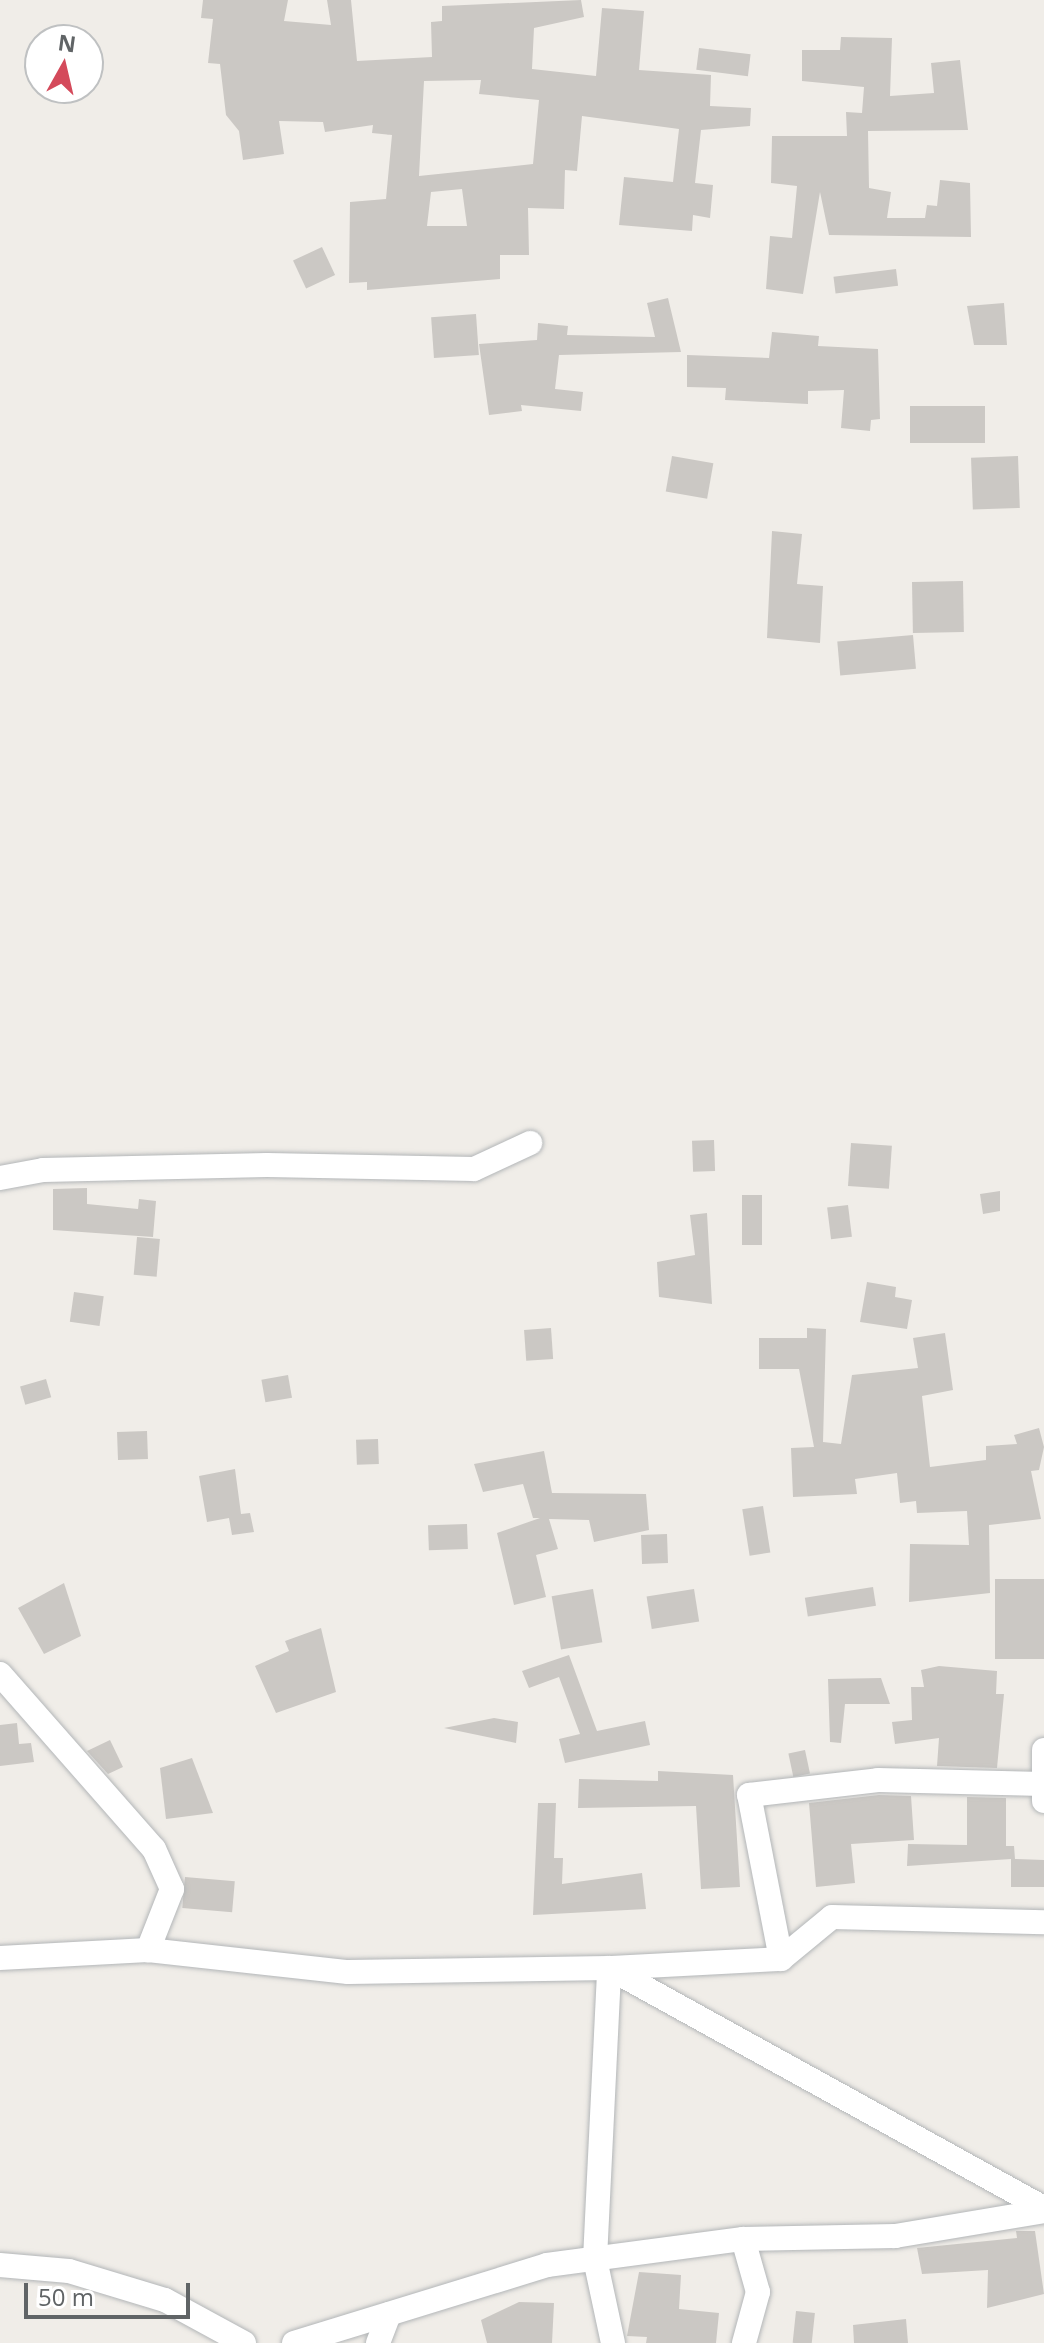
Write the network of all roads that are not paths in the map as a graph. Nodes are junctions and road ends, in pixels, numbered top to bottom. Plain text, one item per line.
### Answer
1 (530, 1143) dead end
2 (0, 1178) edge
3 (0, 1674) edge
4 (1044, 1750) edge
5 (1043, 1792) edge
6 (1044, 1922) edge
7 (148, 1950) junction
8 (0, 1958) edge
9 (781, 1959) junction
10 (609, 1968) junction
11 (1044, 2209) edge
12 (743, 2239) junction
13 (595, 2259) junction
14 (0, 2265) edge
15 (389, 2314) junction
16 (244, 2343) edge
17 (294, 2343) edge
18 (378, 2343) edge
19 (613, 2343) edge
20 (744, 2343) edge

1 - 2 street
3 - 7 street
4 - 5 street
5 - 9 street
6 - 9 street
7 - 8 street
7 - 10 street
9 - 10 street
10 - 11 street
10 - 13 street
11 - 12 street
12 - 13 street
12 - 20 street
13 - 15 street
13 - 19 street
14 - 16 street
15 - 17 street
15 - 18 street

